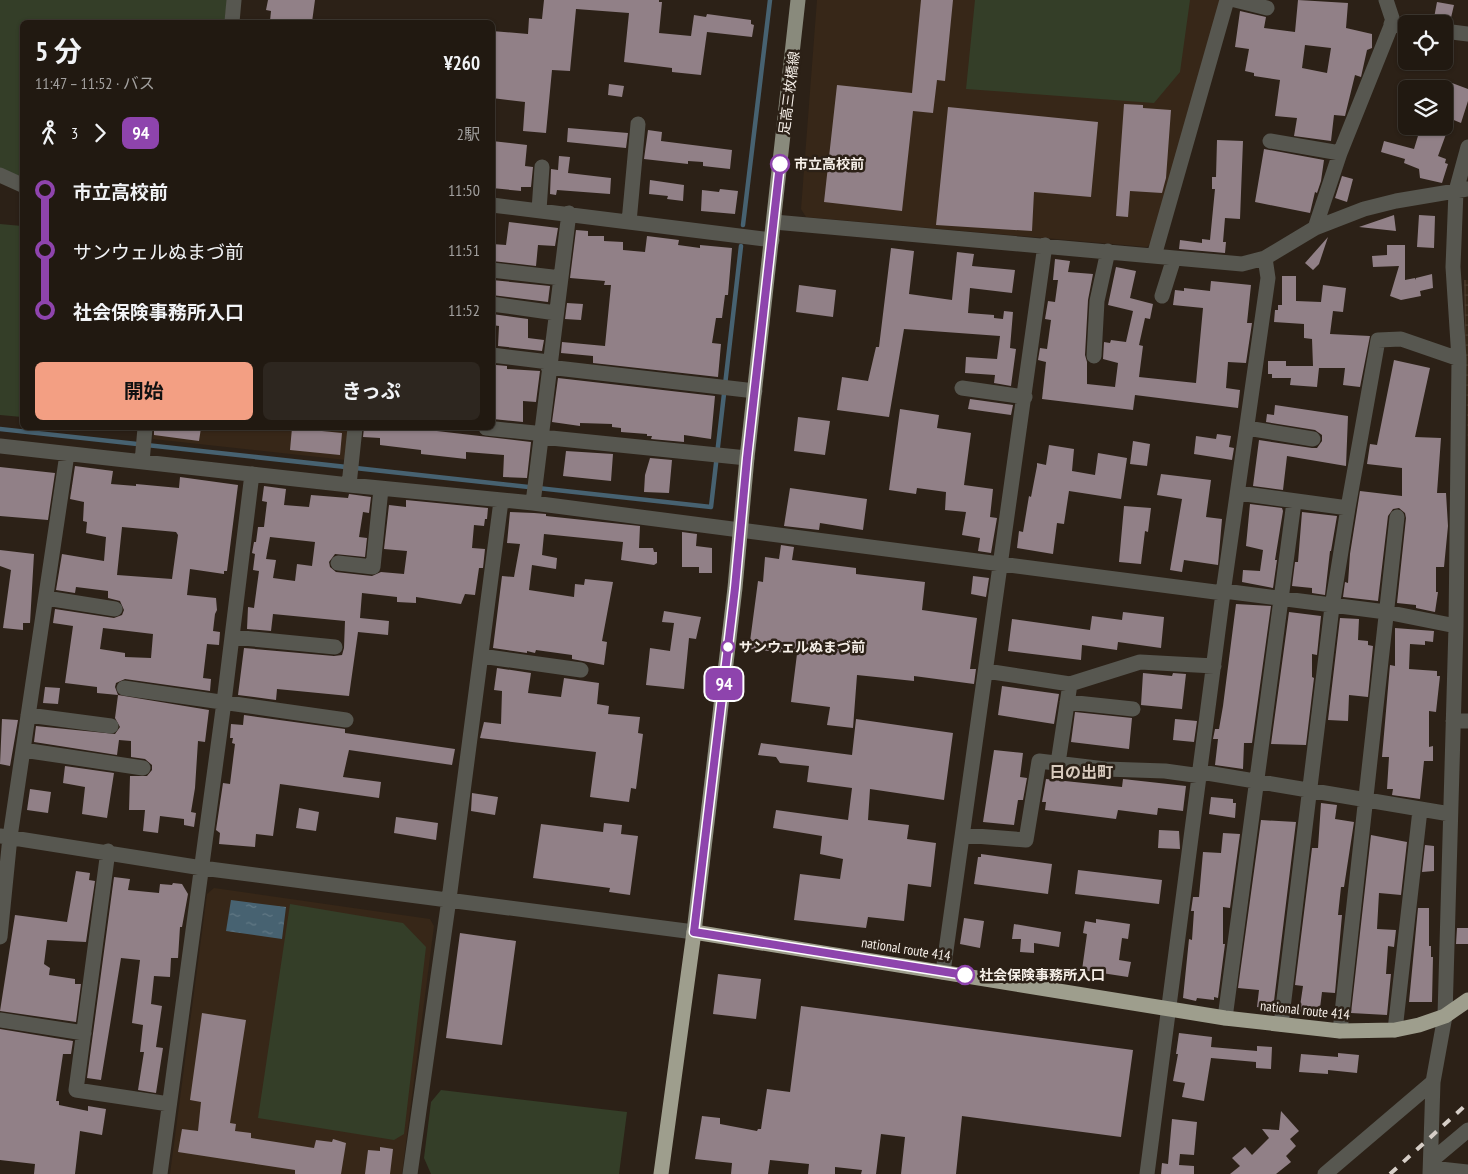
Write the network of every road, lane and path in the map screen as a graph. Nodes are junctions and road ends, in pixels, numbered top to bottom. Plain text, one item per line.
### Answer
1 (234, 0) edge
2 (798, 0) edge
3 (1227, 0) edge
4 (1235, 0) edge
5 (1386, 0) edge
6 (1267, 8) dead end
7 (232, 20) edge
8 (1398, 24) edge
9 (1398, 27) edge
10 (1453, 32) edge
11 (1468, 34) edge
12 (638, 124) dead end
13 (1270, 141) dead end
14 (1468, 147) edge
15 (1340, 153) junction
16 (542, 167) dead end
17 (0, 176) edge
18 (20, 184) edge
19 (1462, 190) edge
20 (495, 205) edge
21 (539, 210) junction
22 (569, 213) junction
23 (630, 222) junction
24 (774, 222) junction
25 (1315, 228) junction
26 (772, 240) junction
27 (1045, 246) junction
28 (1108, 251) junction
29 (1154, 256) junction
30 (1174, 258) junction
31 (1265, 258) junction
32 (1461, 267) edge
33 (495, 270) edge
34 (561, 278) junction
35 (1162, 296) dead end
36 (495, 304) edge
37 (556, 313) junction
38 (495, 355) edge
39 (1094, 356) dead end
40 (1459, 359) junction
41 (549, 364) junction
42 (962, 388) dead end
43 (755, 391) junction
44 (1025, 397) junction
45 (1247, 428) junction
46 (495, 429) edge
47 (145, 430) edge
48 (355, 430) edge
49 (541, 437) junction
50 (1313, 439) dead end
51 (0, 446) edge
52 (67, 454) junction
53 (747, 458) junction
54 (142, 462) junction
55 (252, 474) junction
56 (348, 485) junction
57 (381, 489) junction
58 (1238, 493) junction
59 (501, 501) junction
60 (1294, 502) junction
61 (532, 503) junction
62 (1348, 508) junction
63 (1397, 517) dead end
64 (741, 529) junction
65 (338, 563) dead end
66 (1002, 565) junction
67 (1462, 586) edge
68 (1224, 592) junction
69 (46, 598) junction
70 (1279, 600) junction
71 (1332, 607) junction
72 (115, 609) dead end
73 (1386, 612) junction
74 (1460, 629) edge
75 (232, 637) junction
76 (335, 647) dead end
77 (481, 656) junction
78 (1214, 666) junction
79 (581, 670) dead end
80 (986, 670) junction
81 (1070, 684) junction
82 (124, 688) dead end
83 (224, 702) junction
84 (1067, 702) junction
85 (1133, 709) dead end
86 (28, 715) junction
87 (346, 720) dead end
88 (1460, 721) edge
89 (111, 726) dead end
90 (23, 750) junction
91 (1058, 763) junction
92 (143, 768) dead end
93 (1201, 774) junction
94 (1258, 782) junction
95 (1311, 790) junction
96 (1366, 801) junction
97 (1420, 810) junction
98 (1450, 814) junction
99 (963, 835) junction
100 (5, 837) edge
101 (108, 852) junction
102 (202, 868) junction
103 (449, 899) junction
104 (694, 932) junction
105 (0, 936) edge
106 (943, 972) junction
107 (1468, 1000) edge
108 (1170, 1008) junction
109 (1445, 1016) junction
110 (1225, 1018) junction
111 (0, 1020) edge
112 (1281, 1024) junction
113 (1394, 1030) junction
114 (1340, 1031) junction
115 (84, 1033) junction
116 (1434, 1082) junction
117 (169, 1104) junction
118 (1468, 1130) edge
119 (1431, 1168) edge
120 (1468, 1172) edge
121 (160, 1174) edge
122 (410, 1174) edge
123 (661, 1174) edge
124 (1147, 1174) edge
125 (1325, 1174) edge

1 - 7 street
2 - 24 main road, 足高三枚橋線
3 - 29 street
4 - 6 street
5 - 8 street
9 - 15 street
10 - 11 street
12 - 23 street
13 - 15 street
14 - 19 street
15 - 25 street
16 - 21 street
17 - 18 street
19 - 25 street
19 - 32 street
20 - 21 street
21 - 22 street
22 - 23 street
22 - 34 street
23 - 26 street
24 - 26 main road, 足高三枚橋線
24 - 27 street
25 - 31 street
26 - 43 main road, 足高三枚橋線
27 - 28 street
27 - 44 street
28 - 29 street
28 - 39 street
29 - 30 street
30 - 31 street
30 - 35 street
31 - 45 street
32 - 40 street
33 - 34 street
34 - 37 street
36 - 37 street
37 - 41 street
38 - 41 street
40 - 62 street
40 - 67 street
41 - 43 street
41 - 49 street
42 - 44 street
43 - 53 main road, 足高三枚橋線
44 - 66 street
45 - 50 street
45 - 58 street
46 - 49 street
47 - 54 street
48 - 56 street
49 - 53 street
49 - 61 street
51 - 52 street
52 - 54 street
52 - 69 street
53 - 64 main road, 足高三枚橋線
54 - 55 street
55 - 56 street
55 - 75 street
56 - 57 street
57 - 59 street
57 - 65 street
58 - 60 street
58 - 68 street
59 - 61 street
59 - 77 street
60 - 62 street
60 - 70 street
61 - 64 street
62 - 71 street
63 - 73 street
64 - 66 street
64 - 104 main road, 足高三枚橋線
66 - 68 street
66 - 80 street
67 - 74 street
68 - 70 street
68 - 78 street
69 - 72 street
69 - 86 street
70 - 71 street
70 - 94 street
71 - 73 street
71 - 95 street
73 - 74 street
73 - 96 street
74 - 88 street
75 - 76 street
75 - 83 street
77 - 79 street
77 - 103 street
78 - 81 street
78 - 93 street
80 - 81 street
80 - 99 street
81 - 84 street
82 - 83 street
83 - 87 street
83 - 102 street
84 - 85 street
84 - 91 street
86 - 89 street
86 - 90 street
88 - 98 street
90 - 92 street
90 - 100 street
91 - 93 street
91 - 99 street
93 - 94 street
93 - 108 street
94 - 95 street
94 - 110 street
95 - 96 street
95 - 112 street
96 - 97 street
96 - 114 street
97 - 98 street
97 - 113 street
98 - 109 street
99 - 106 street
100 - 101 street
100 - 105 street
101 - 102 street
101 - 115 street
102 - 103 street
102 - 117 street
103 - 104 street
103 - 122 street
104 - 106 highway, national route 414
104 - 123 highway
106 - 108 highway, national route 414
107 - 109 highway, national route 414
108 - 110 highway, national route 414
108 - 124 street
109 - 113 highway, national route 414
109 - 116 street
110 - 112 highway, national route 414
111 - 115 street
112 - 114 highway, national route 414
113 - 114 highway, national route 414
115 - 117 street
116 - 119 street
116 - 125 street
117 - 121 street
118 - 119 street
119 - 120 street

